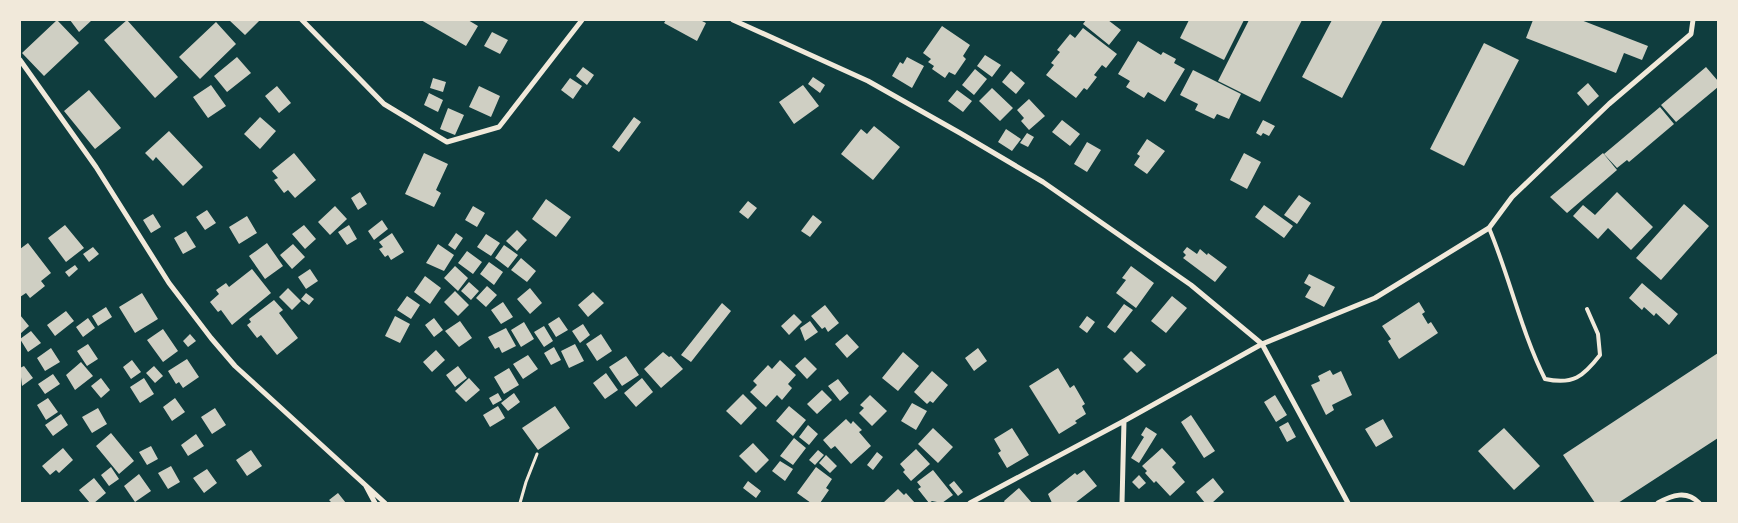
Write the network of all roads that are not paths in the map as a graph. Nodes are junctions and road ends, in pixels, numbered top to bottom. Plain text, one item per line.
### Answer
1 (302, 20) edge
2 (582, 20) edge
3 (733, 20) edge
4 (1693, 20) edge
5 (20, 60) edge
6 (1489, 228) junction
7 (1587, 309) dead end
8 (1262, 344) junction
9 (1124, 421) junction
10 (363, 481) junction
11 (375, 503) edge
12 (385, 503) edge
13 (970, 503) edge
14 (1122, 503) edge
15 (1348, 503) edge
16 (1658, 503) edge
17 (1700, 503) edge

1 - 2 street
3 - 8 street
4 - 6 street
5 - 10 street
6 - 7 lane
6 - 8 street
8 - 9 street
8 - 15 street
9 - 13 street
9 - 14 street
10 - 11 street
10 - 12 street
16 - 17 street

